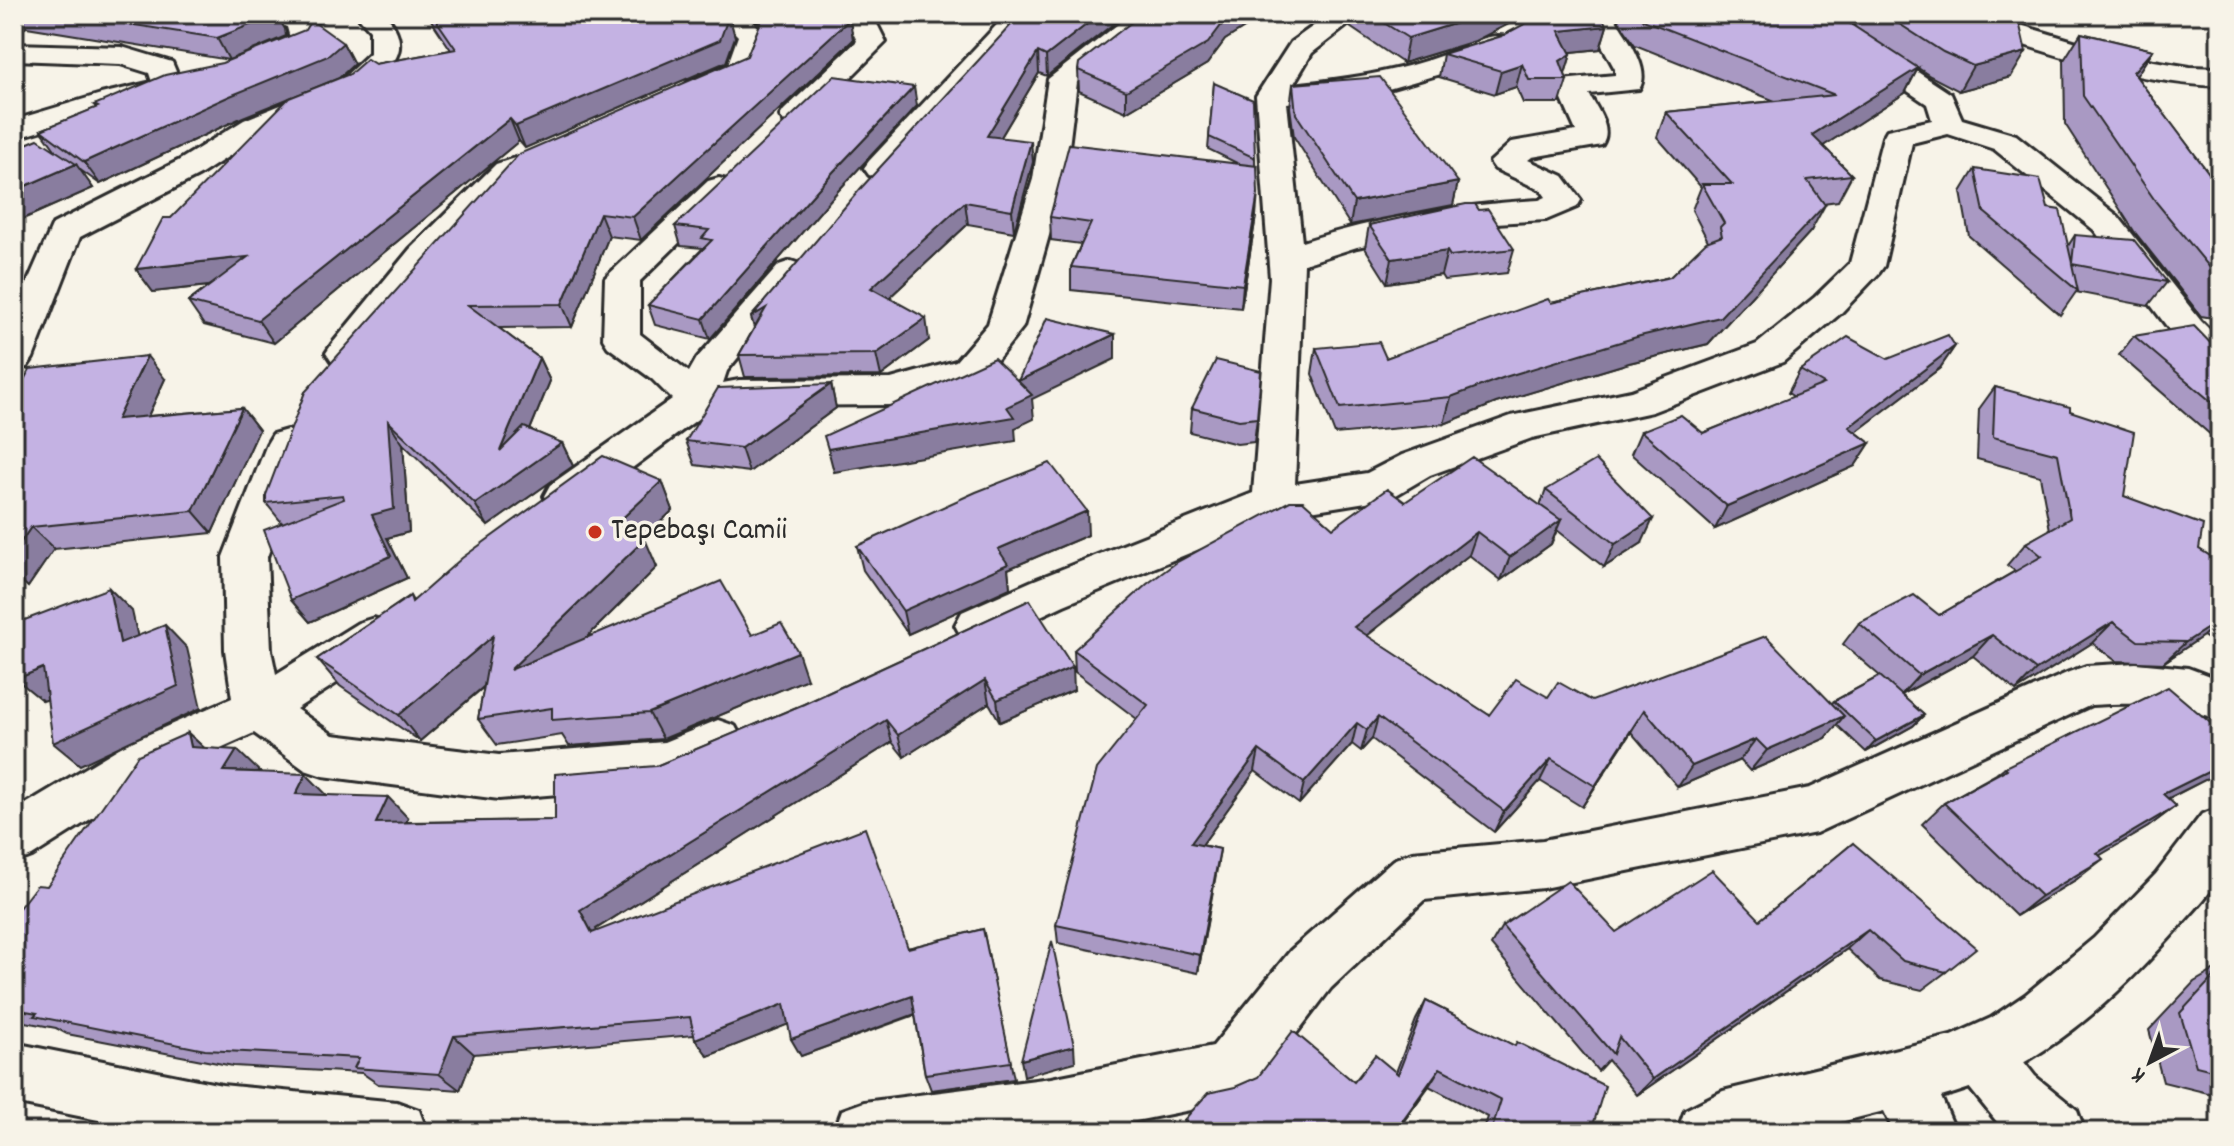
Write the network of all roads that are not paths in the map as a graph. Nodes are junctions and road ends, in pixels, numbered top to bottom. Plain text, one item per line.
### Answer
1 (275, 14) edge
2 (370, 14) edge
3 (730, 14) edge
4 (858, 14) edge
5 (1022, 14) edge
6 (1148, 14) edge
7 (1348, 14) edge
8 (1831, 14) edge
9 (1954, 14) edge
10 (1599, 15) edge
11 (14, 52) edge
12 (237, 71) edge
13 (2220, 77) edge
14 (1271, 96) junction
15 (673, 99) edge
16 (1949, 125) junction
17 (14, 130) edge
18 (549, 153) edge
19 (851, 201) edge
20 (811, 248) edge
21 (1287, 258) junction
22 (14, 358) edge
23 (2220, 362) edge
24 (329, 373) edge
25 (696, 401) junction
26 (300, 409) edge
27 (1273, 502) junction
28 (542, 514) edge
29 (400, 617) edge
30 (948, 639) edge
31 (2220, 700) edge
32 (258, 709) junction
33 (752, 727) edge
34 (2220, 831) edge
35 (14, 839) edge
36 (1981, 1055) junction
37 (14, 1073) edge
38 (1899, 1078) junction
39 (397, 1132) edge
40 (864, 1132) edge
41 (1707, 1132) edge
42 (1926, 1132) edge
43 (2055, 1132) edge

1 - 12 street
2 - 22 street
3 - 15 street
4 - 25 street
5 - 19 street
6 - 25 street
7 - 14 street
8 - 16 street
9 - 13 street
10 - 14 street
10 - 21 street
11 - 17 street
14 - 21 street
16 - 23 street
16 - 27 street
18 - 24 street
20 - 25 street
21 - 27 street
25 - 28 street
26 - 32 street
27 - 30 street
29 - 32 street
31 - 40 street
32 - 33 street
32 - 35 street
34 - 36 street
36 - 38 street
36 - 43 street
37 - 39 street
38 - 41 street
38 - 42 street

